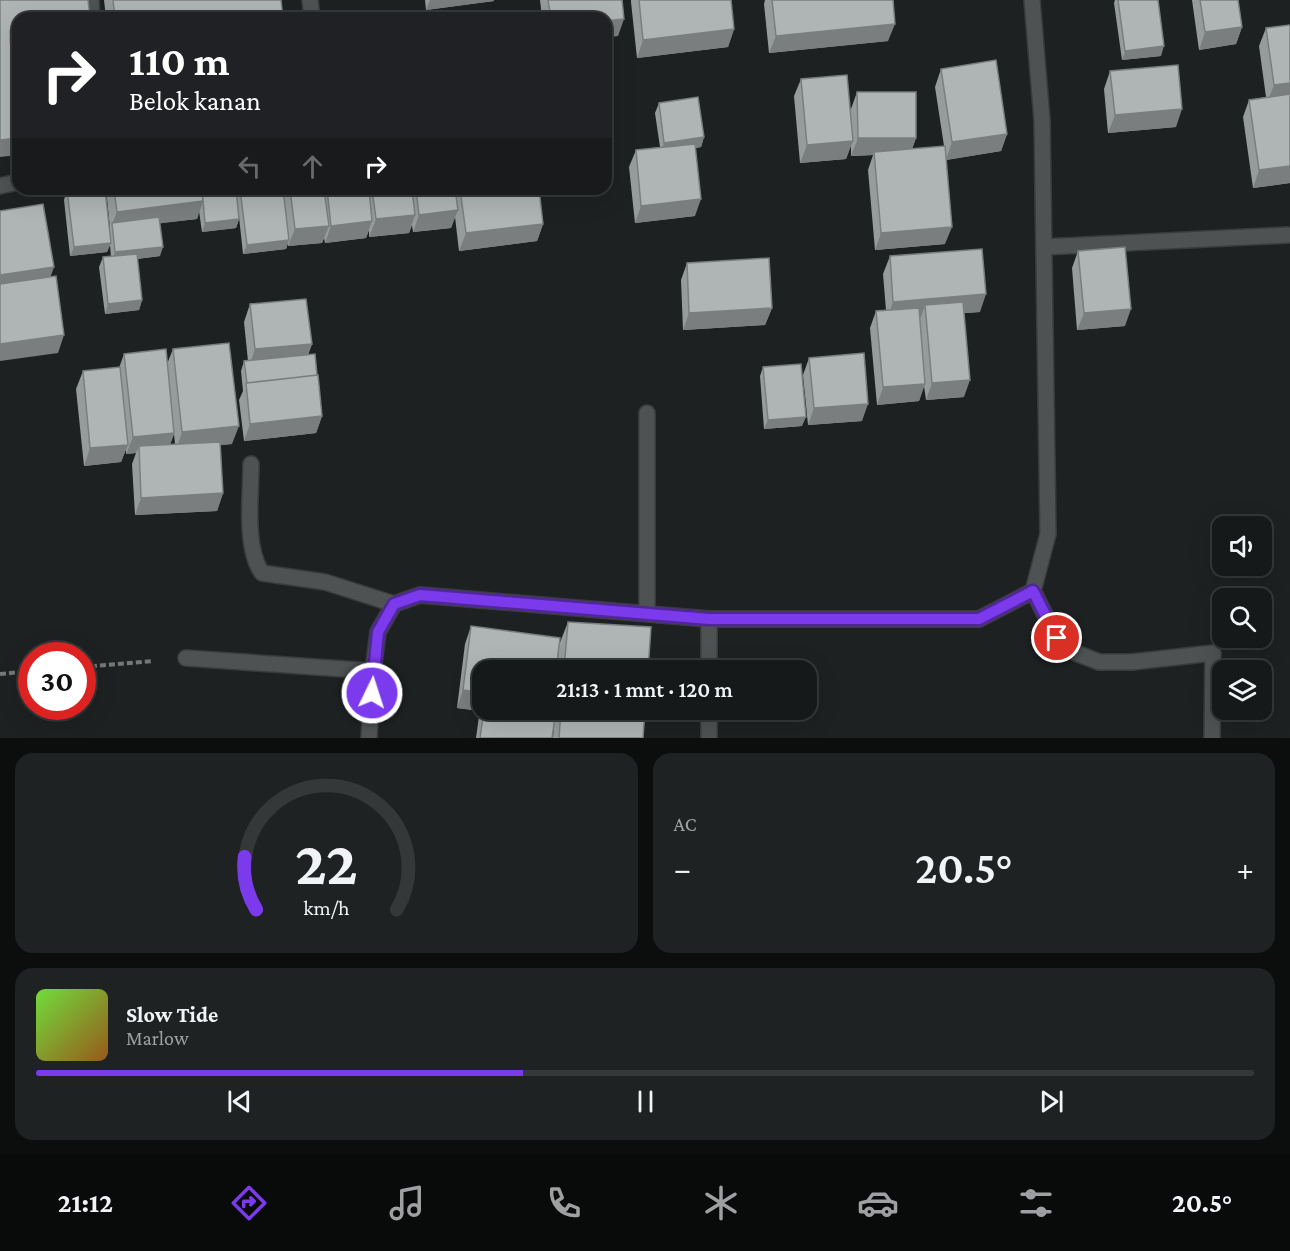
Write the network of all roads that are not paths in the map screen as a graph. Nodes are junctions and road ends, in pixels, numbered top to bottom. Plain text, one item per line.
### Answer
1 (1032, 0) edge
2 (1288, 235) dead end
3 (1044, 247) junction
4 (647, 413) dead end
5 (251, 464) dead end
6 (1033, 591) junction
7 (394, 604) junction
8 (647, 614) junction
9 (709, 619) junction
10 (186, 658) road end
11 (709, 660) edge
12 (373, 671) junction
13 (709, 720) edge
14 (369, 738) edge
15 (709, 738) edge
16 (1212, 738) edge

1 - 3 street
2 - 3 street
3 - 6 street
4 - 8 street
5 - 7 street
6 - 9 street
6 - 16 street
7 - 8 street
7 - 12 street
8 - 9 street
9 - 11 street
10 - 12 street
12 - 14 street
13 - 15 street

